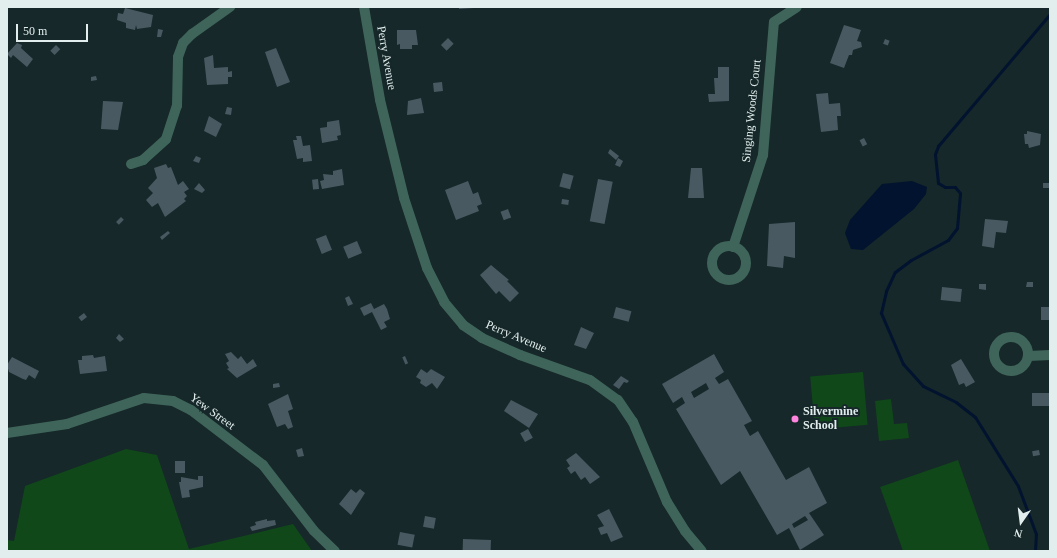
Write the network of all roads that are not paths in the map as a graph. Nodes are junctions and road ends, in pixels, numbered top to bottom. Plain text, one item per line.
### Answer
1 (230, 7) edge
2 (364, 7) edge
3 (797, 7) edge
4 (131, 164) dead end
5 (733, 247) dead end
6 (1029, 356) dead end
7 (1050, 356) edge
8 (7, 433) edge
9 (696, 549) edge
10 (336, 551) edge

1 - 4 street
2 - 9 street, Perry Avenue
3 - 5 street, Singing Woods Court
6 - 7 street
8 - 10 street, Yew Street

